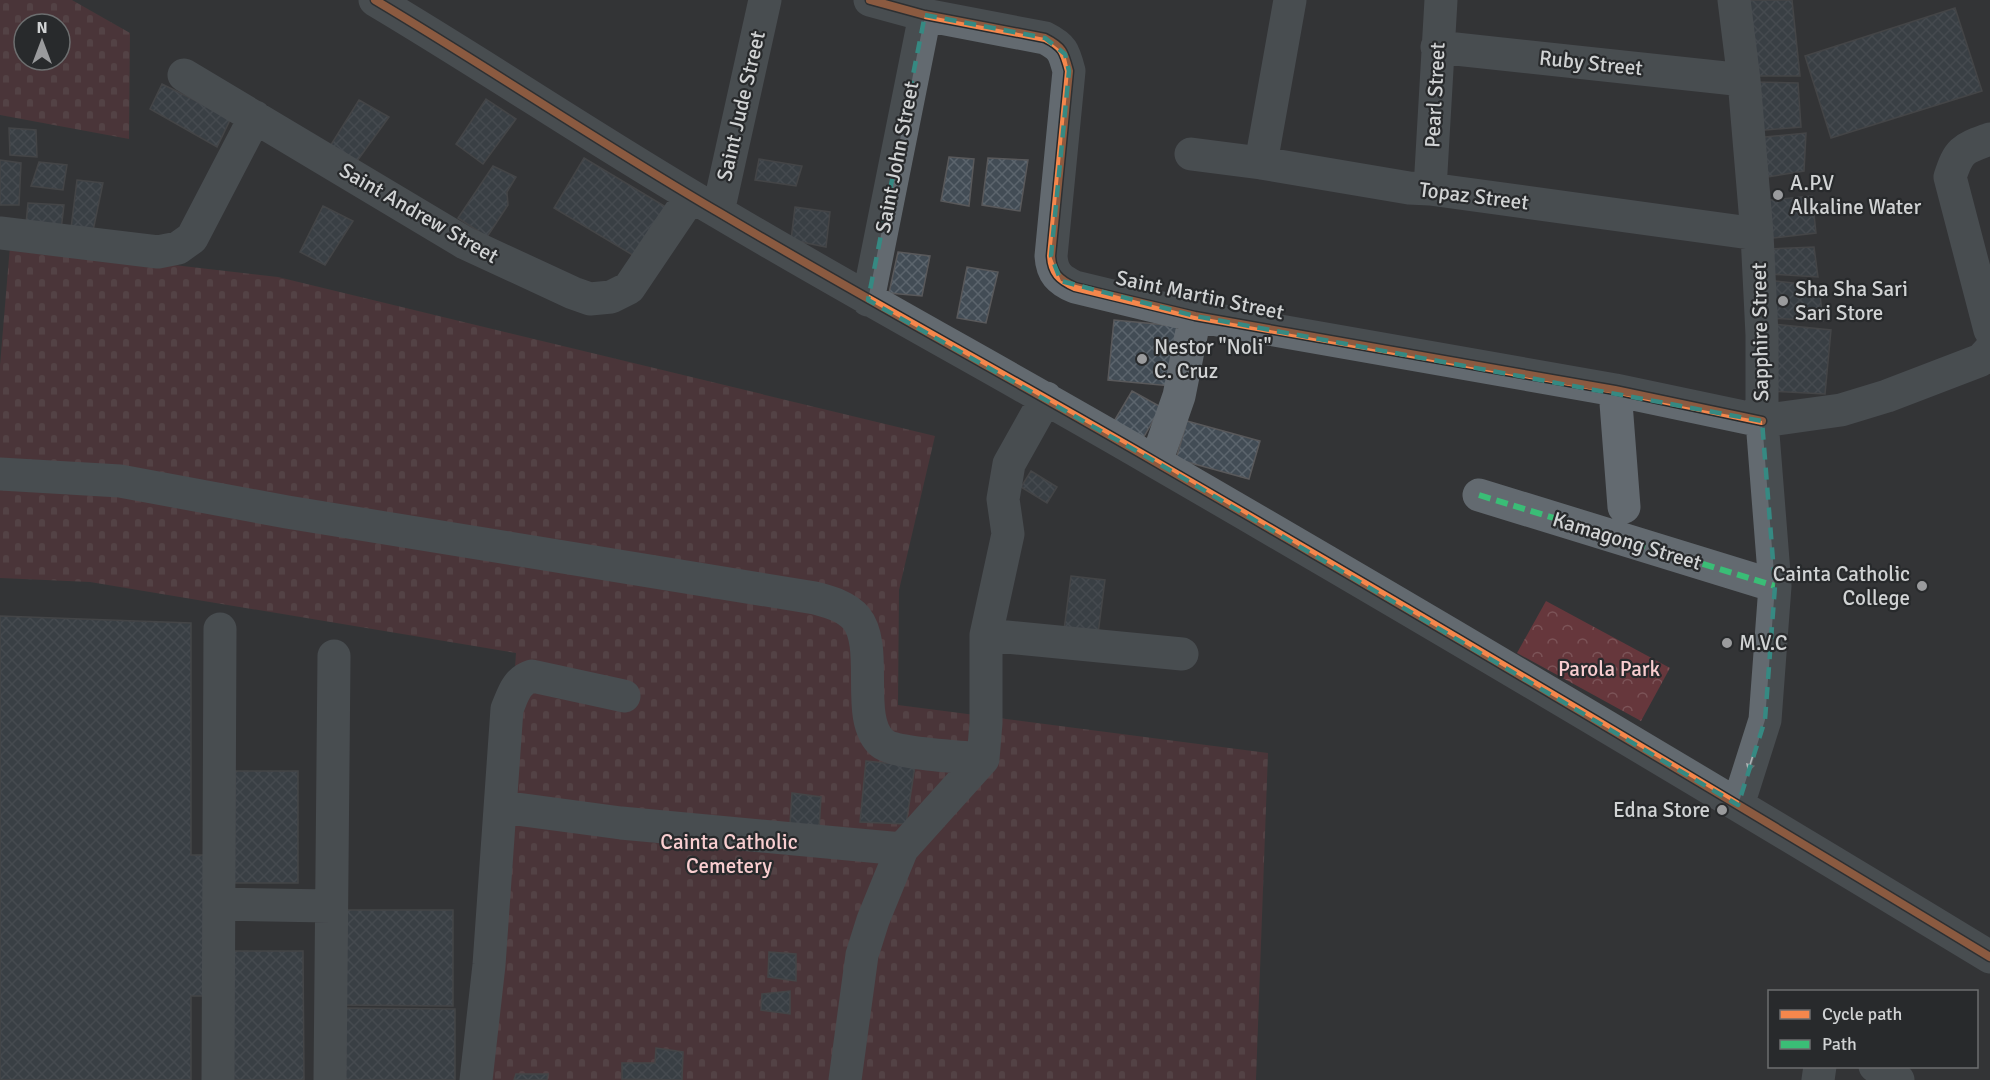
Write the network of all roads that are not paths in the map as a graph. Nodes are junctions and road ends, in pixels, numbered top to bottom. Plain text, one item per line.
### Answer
1 (765, 0) edge
2 (870, 0) edge
3 (1290, 0) edge
4 (1441, 0) edge
5 (1734, 0) edge
6 (390, 4) edge
7 (926, 15) junction
8 (1437, 47) junction
9 (184, 75) dead end
10 (1744, 80) junction
11 (255, 117) junction
12 (1990, 139) edge
13 (1191, 154) dead end
14 (1261, 163) junction
15 (1431, 189) junction
16 (704, 204) junction
17 (0, 233) edge
18 (1757, 234) junction
19 (868, 300) junction
20 (1195, 316) junction
21 (1990, 330) edge
22 (1990, 350) edge
23 (1615, 390) junction
24 (1046, 398) junction
25 (1762, 421) junction
26 (1156, 462) junction
27 (0, 474) edge
28 (1479, 495) dead end
29 (1624, 507) dead end
30 (1775, 586) junction
31 (219, 629) dead end
32 (986, 635) junction
33 (1182, 654) dead end
34 (334, 656) dead end
35 (624, 696) dead end
36 (982, 759) junction
37 (1738, 805) junction
38 (501, 807) junction
39 (902, 849) junction
40 (219, 904) junction
41 (330, 906) junction
42 (1990, 957) edge
43 (1878, 1068) edge
44 (218, 1080) edge
45 (330, 1080) edge
46 (476, 1080) edge
47 (845, 1080) edge
48 (1898, 1080) edge

1 - 16 street, Saint Jude Street
2 - 7 street, Saint Martin Street
3 - 14 street
4 - 8 street, Pearl Street
5 - 10 street, Sapphire Street
6 - 16 street
7 - 19 street, Saint John Street
7 - 20 street, Saint Martin Street
8 - 10 street, Ruby Street
8 - 15 street, Pearl Street
9 - 11 street, Saint Andrew Street
10 - 18 street, Sapphire Street
11 - 16 street, Saint Andrew Street
11 - 17 street
12 - 21 street
13 - 14 street, Topaz Street
14 - 15 street, Topaz Street
15 - 18 street, Topaz Street
16 - 19 street
18 - 25 street, Sapphire Street
19 - 24 street
20 - 23 street, Saint Martin Street
20 - 26 street
22 - 25 street, Saint Martin Street
23 - 25 street, Saint Martin Street
23 - 29 street
24 - 26 street
24 - 32 street
25 - 30 street, Sapphire Street
26 - 37 street
27 - 36 street
28 - 30 street, Kamagong Street
30 -> 37 street, Sapphire Street
31 - 40 street
32 - 33 street
32 - 36 street
34 - 41 street
35 - 38 street
36 - 39 street
37 - 42 street
38 - 39 street
38 - 46 street
39 - 47 street
40 - 41 street
40 - 44 street
41 - 45 street
43 - 48 street

